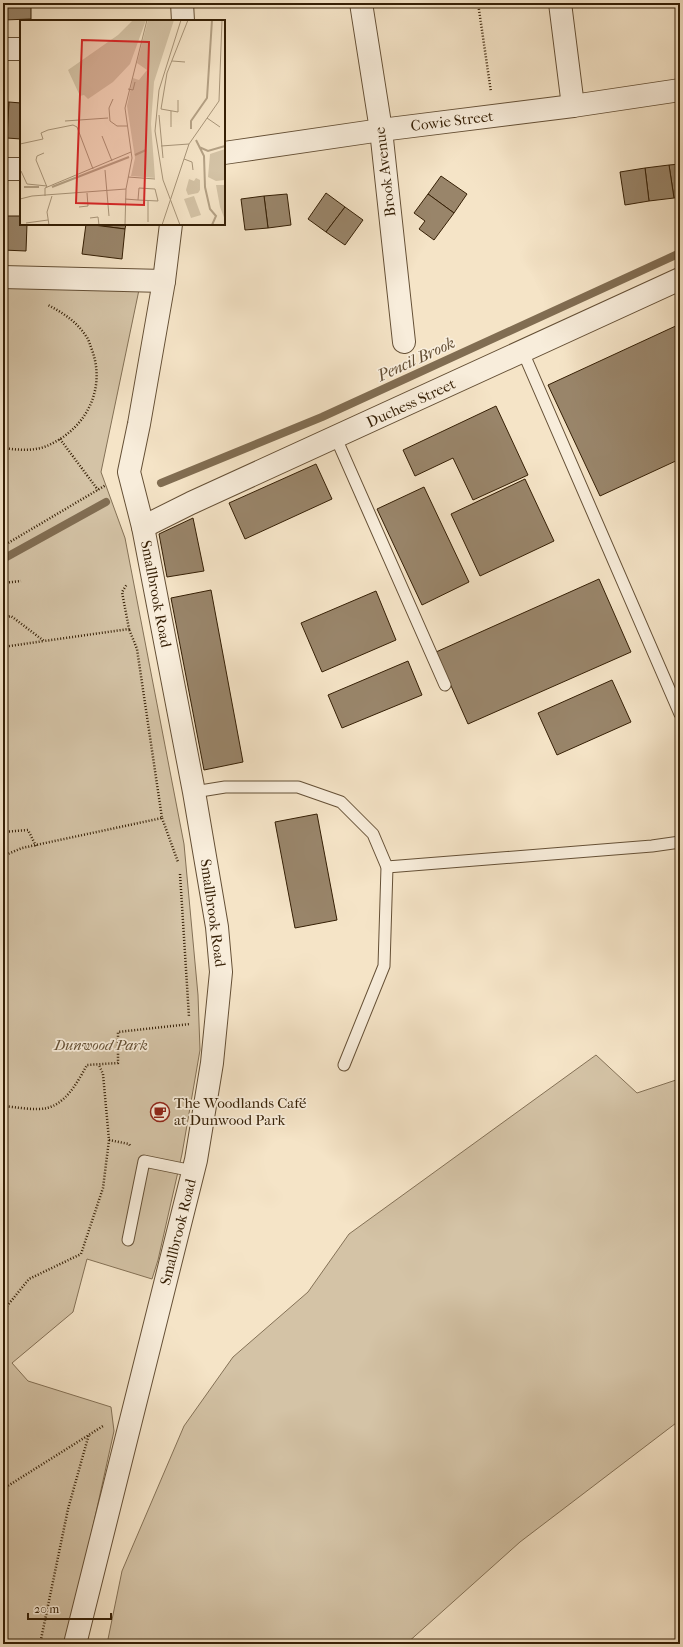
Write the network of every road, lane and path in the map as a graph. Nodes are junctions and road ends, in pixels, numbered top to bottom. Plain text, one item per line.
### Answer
1 (182, 3) edge
2 (360, 3) edge
3 (478, 3) edge
4 (560, 3) edge
5 (183, 20) edge
6 (3, 49) edge
7 (20, 49) edge
8 (680, 90) edge
9 (573, 106) junction
10 (495, 115) junction
11 (381, 130) junction
12 (225, 153) edge
13 (3, 169) edge
14 (20, 169) edge
15 (171, 225) edge
16 (3, 276) edge
17 (680, 279) edge
18 (164, 281) junction
19 (47, 304) dead end
20 (404, 342) dead end
21 (523, 352) junction
22 (336, 438) junction
23 (60, 439) junction
24 (3, 448) edge
25 (129, 472) junction
26 (98, 490) junction
27 (143, 528) junction
28 (3, 546) edge
29 (147, 554) junction
30 (21, 581) dead end
31 (3, 583) edge
32 (3, 618) edge
33 (129, 629) junction
34 (44, 641) junction
35 (3, 647) edge
36 (445, 684) dead end
37 (680, 714) edge
38 (194, 792) junction
39 (162, 818) junction
40 (3, 832) edge
41 (680, 842) edge
42 (36, 846) junction
43 (3, 856) edge
44 (180, 865) dead end
45 (387, 867) junction
46 (180, 872) dead end
47 (99, 1064) junction
48 (344, 1065) dead end
49 (3, 1106) edge
50 (193, 1171) junction
51 (128, 1240) dead end
52 (3, 1311) edge
53 (130, 1420) junction
54 (88, 1434) junction
55 (3, 1489) edge
56 (40, 1644) edge
57 (75, 1644) edge

1 - 5 street
2 - 11 street, Brook Avenue
3 - 10 path
4 - 9 street
6 - 7 street
8 - 9 street, Cowie Street
9 - 10 street, Cowie Street
10 - 11 street, Cowie Street
11 - 12 street, Cowie Street
11 - 20 street, Brook Avenue
13 - 14 street
15 - 18 street, Smallbrook Road
16 - 18 street
17 - 21 street, Duchess Street
18 - 25 street, Smallbrook Road
19 - 23 path
21 - 22 street, Duchess Street
21 - 37 lane
22 - 27 street, Duchess Street
22 - 36 lane
23 - 24 path
23 - 26 path
25 - 26 path
25 - 27 street, Smallbrook Road
26 - 28 path
27 - 29 street, Smallbrook Road
29 - 33 path
29 - 38 street, Smallbrook Road
30 - 31 path
32 - 34 path
33 - 34 path
33 - 39 path
34 - 35 path
38 - 45 lane
38 - 50 street, Smallbrook Road
39 - 42 path
39 - 44 path
40 - 42 path
41 - 45 lane
42 - 43 path
45 - 48 lane
46 - 47 path
47 - 49 path
47 - 52 path
50 - 51 lane
50 - 53 street, Smallbrook Road
53 - 54 path
53 - 57 street, Smallbrook Road
54 - 55 path
54 - 56 path

